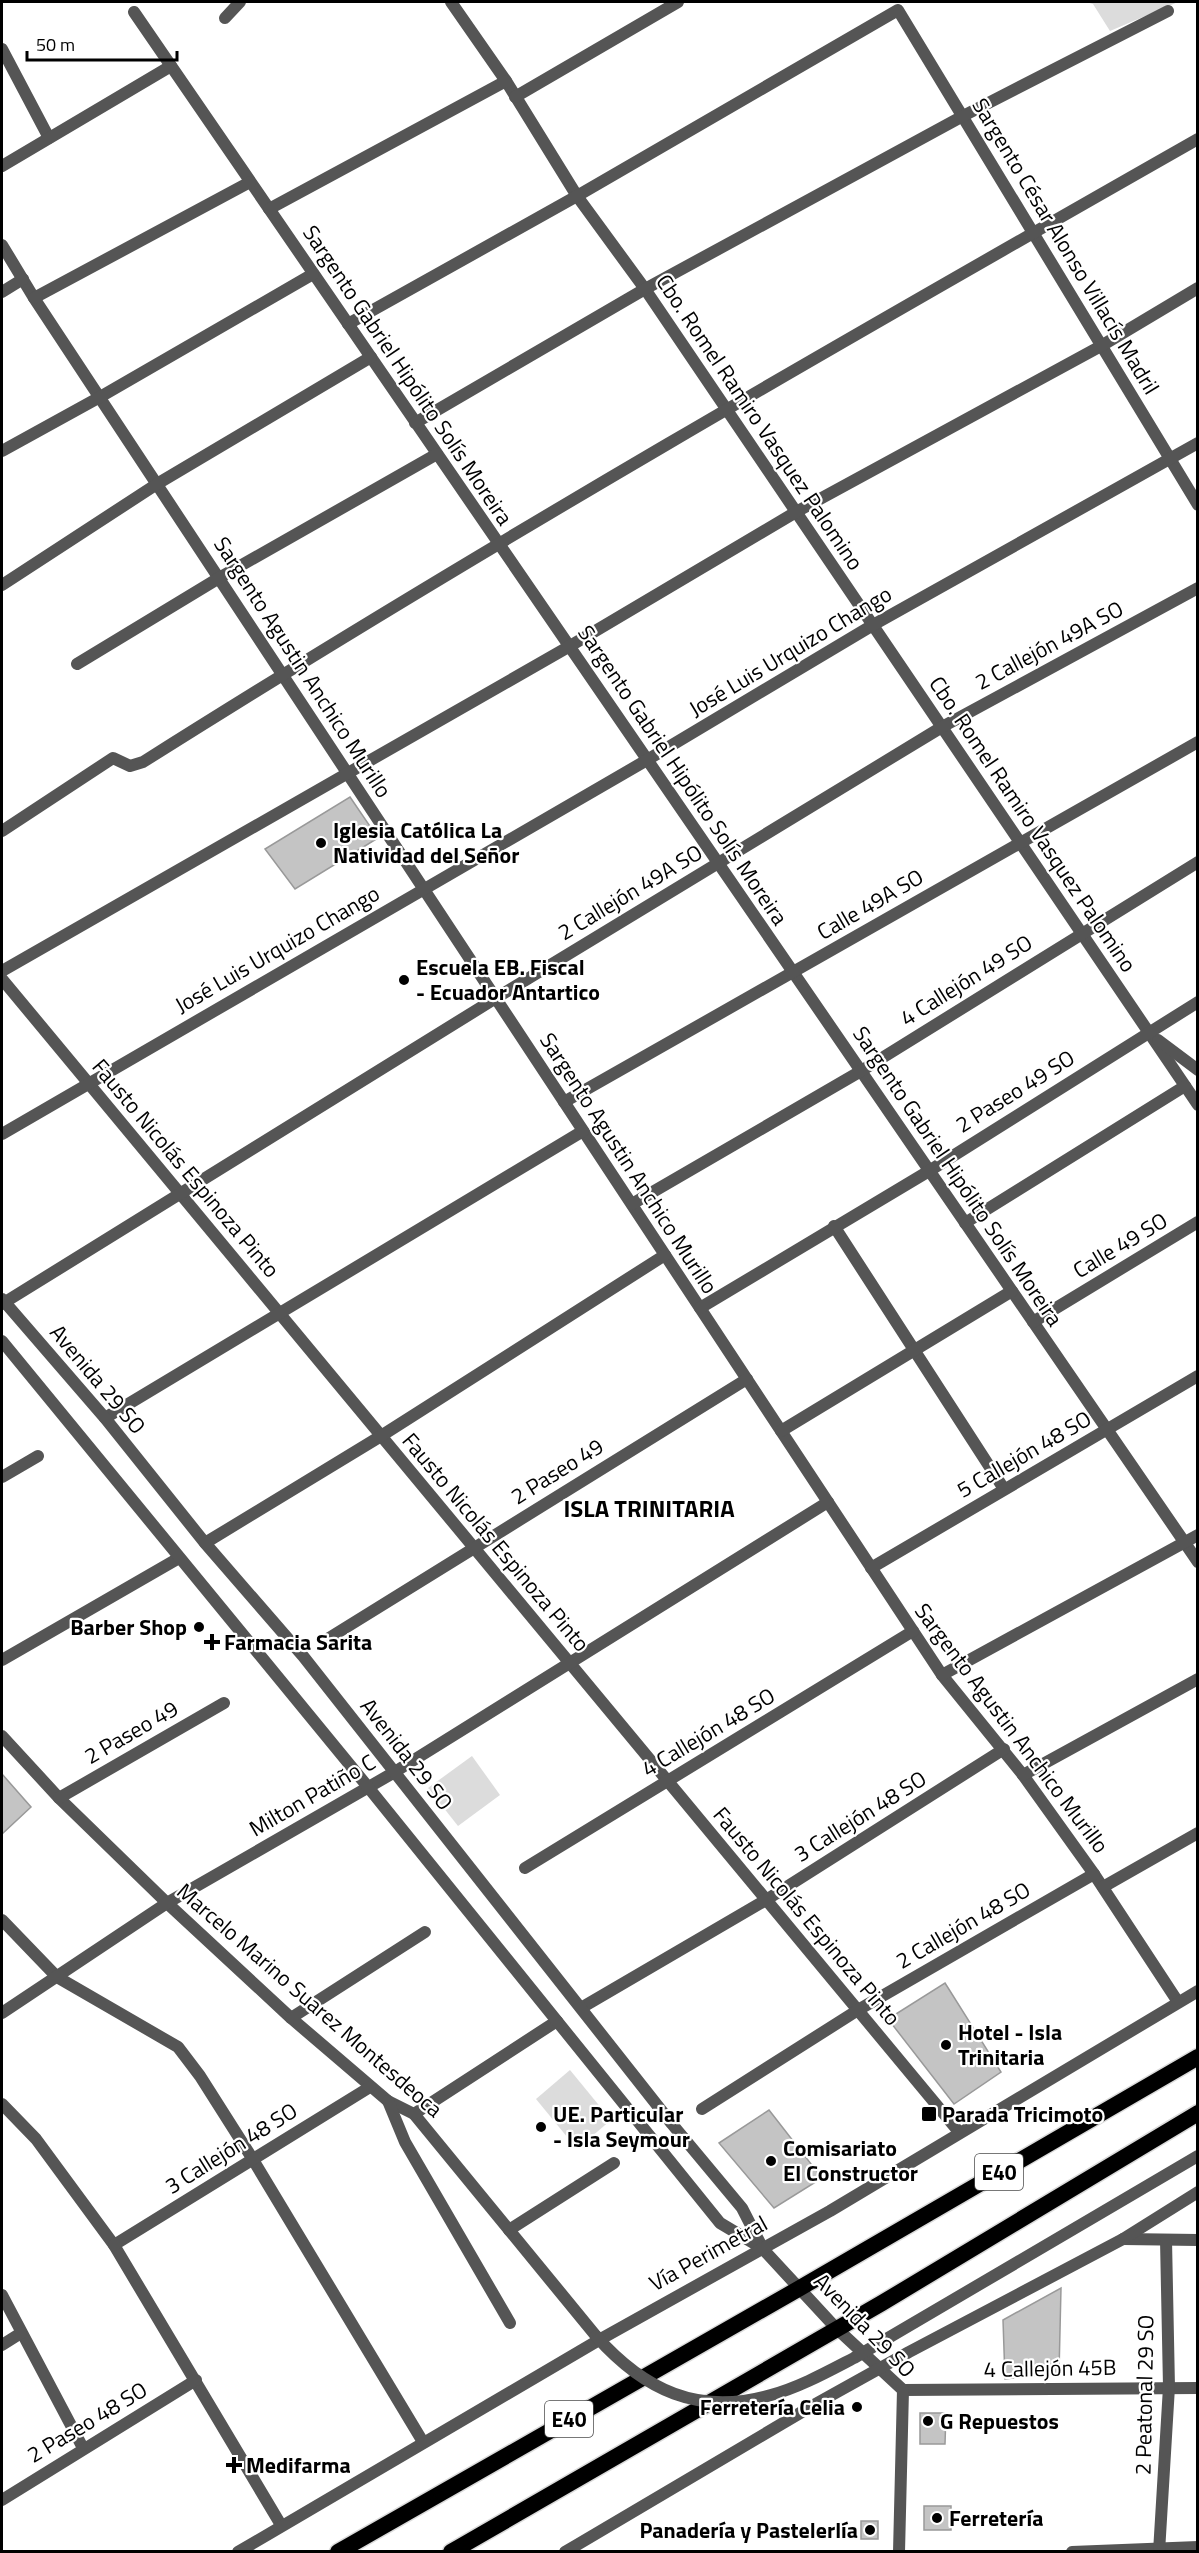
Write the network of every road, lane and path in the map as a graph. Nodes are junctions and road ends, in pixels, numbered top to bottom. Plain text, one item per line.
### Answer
1 (240, 2) edge
2 (451, 2) edge
3 (678, 2) edge
4 (1168, 10) dead end
5 (134, 12) dead end
6 (225, 18) dead end
7 (2, 49) edge
8 (171, 66) junction
9 (506, 81) junction
10 (515, 98) junction
11 (963, 116) junction
12 (49, 138) junction
13 (1197, 139) edge
14 (2, 166) edge
15 (250, 182) junction
16 (578, 196) junction
17 (269, 209) junction
18 (1032, 233) junction
19 (2, 245) edge
20 (314, 274) junction
21 (23, 279) junction
22 (1197, 288) edge
23 (645, 289) junction
24 (2, 292) edge
25 (34, 298) junction
26 (348, 324) junction
27 (1101, 346) junction
28 (371, 357) junction
29 (100, 397) junction
30 (726, 408) junction
31 (416, 423) junction
32 (1197, 443) edge
33 (2, 451) edge
34 (437, 454) junction
35 (1170, 459) junction
36 (157, 484) junction
37 (1197, 505) edge
38 (796, 512) junction
39 (499, 544) junction
40 (219, 578) junction
41 (2, 585) edge
42 (1197, 588) edge
43 (873, 625) junction
44 (570, 646) junction
45 (77, 664) dead end
46 (282, 674) junction
47 (942, 727) junction
48 (1197, 742) edge
49 (647, 760) junction
50 (346, 772) junction
51 (2, 831) edge
52 (1019, 841) junction
53 (1197, 862) edge
54 (718, 863) junction
55 (423, 888) junction
56 (1082, 933) junction
57 (2, 971) edge
58 (793, 973) junction
59 (2, 979) edge
60 (496, 998) junction
61 (1197, 1002) edge
62 (1148, 1032) junction
63 (1197, 1070) edge
64 (861, 1071) junction
65 (88, 1084) junction
66 (1185, 1086) junction
67 (564, 1102) junction
68 (1197, 1105) edge
69 (583, 1131) junction
70 (2, 1134) edge
71 (929, 1171) junction
72 (180, 1194) junction
73 (632, 1204) junction
74 (1197, 1222) edge
75 (965, 1223) junction
76 (834, 1226) junction
77 (665, 1255) junction
78 (1012, 1291) junction
79 (2, 1302) edge
80 (700, 1308) junction
81 (279, 1313) junction
82 (1033, 1322) junction
83 (2, 1341) edge
84 (914, 1349) junction
85 (1197, 1376) edge
86 (747, 1379) junction
87 (105, 1418) junction
88 (781, 1431) junction
89 (1108, 1431) junction
90 (381, 1436) junction
91 (38, 1456) dead end
92 (2, 1477) edge
93 (1004, 1489) junction
94 (828, 1502) junction
95 (1197, 1535) edge
96 (205, 1543) junction
97 (1184, 1543) junction
98 (473, 1547) junction
99 (179, 1558) junction
100 (1197, 1562) edge
101 (871, 1568) junction
102 (913, 1631) junction
103 (329, 1638) dead end
104 (2, 1660) edge
105 (569, 1662) junction
106 (942, 1675) junction
107 (1197, 1679) edge
108 (224, 1703) dead end
109 (2, 1736) edge
110 (1004, 1749) junction
111 (393, 1773) junction
112 (1023, 1774) junction
113 (667, 1781) junction
114 (368, 1787) junction
115 (59, 1798) junction
116 (1197, 1833) edge
117 (525, 1868) dead end
118 (1094, 1874) junction
119 (1103, 1887) junction
120 (766, 1900) junction
121 (167, 1903) junction
122 (2, 1920) edge
123 (425, 1932) dead end
124 (57, 1977) junction
125 (1197, 1991) edge
126 (1178, 2002) junction
127 (582, 2008) junction
128 (858, 2010) junction
129 (2, 2013) edge
130 (291, 2018) junction
131 (557, 2021) junction
132 (1197, 2056) edge
133 (370, 2087) junction
134 (388, 2101) junction
135 (2, 2104) edge
136 (702, 2109) dead end
137 (1197, 2113) edge
138 (414, 2114) junction
139 (959, 2132) junction
140 (1197, 2156) edge
141 (252, 2158) junction
142 (614, 2163) dead end
143 (1197, 2193) edge
144 (509, 2230) junction
145 (1123, 2239) junction
146 (1166, 2240) junction
147 (1197, 2240) edge
148 (114, 2245) junction
149 (762, 2248) junction
150 (800, 2288) junction
151 (2, 2295) edge
152 (510, 2323) dead end
153 (835, 2327) junction
154 (21, 2333) junction
155 (2, 2345) edge
156 (880, 2368) junction
157 (196, 2380) junction
158 (1169, 2387) junction
159 (1197, 2388) edge
160 (903, 2390) junction
161 (423, 2442) junction
162 (83, 2448) junction
163 (2, 2500) edge
164 (281, 2525) junction
165 (1197, 2547) edge
166 (1159, 2549) edge
167 (238, 2552) edge
168 (338, 2552) edge
169 (452, 2552) edge
170 (565, 2552) edge
171 (898, 2552) edge
172 (1072, 2552) edge

1 - 6 street
2 - 9 street, Cbo. Romel Ramiro Vasquez Palomino
3 - 10 street
4 - 11 street
5 - 8 street, Sargento Gabriel Hipólito Solís Moreira
7 - 12 street
8 - 12 street
8 - 15 street, Sargento Gabriel Hipólito Solís Moreira
9 - 10 street, Cbo. Romel Ramiro Vasquez Palomino
9 - 17 street
10 - 16 street, Cbo. Romel Ramiro Vasquez Palomino
11 - 16 street, Sargento César Alonso Villacís Madril
11 - 18 street, Sargento César Alonso Villacís Madril
11 - 23 street
12 - 14 street
13 - 18 street
15 - 17 street, Sargento Gabriel Hipólito Solís Moreira
15 - 25 street
16 - 23 street, Cbo. Romel Ramiro Vasquez Palomino
16 - 26 street
17 - 20 street, Sargento Gabriel Hipólito Solís Moreira
18 - 27 street, Sargento César Alonso Villacís Madril
18 - 30 street
19 - 21 street, Sargento Agustin Anchico Murillo
20 - 26 street, Sargento Gabriel Hipólito Solís Moreira
20 - 29 street
21 - 24 street
21 - 25 street, Sargento Agustin Anchico Murillo
22 - 27 street
23 - 30 street, Cbo. Romel Ramiro Vasquez Palomino
23 - 31 street
25 - 29 street, Sargento Agustin Anchico Murillo
26 - 28 street, Sargento Gabriel Hipólito Solís Moreira
27 - 35 street, Sargento César Alonso Villacís Madril
27 - 38 street
28 - 31 street, Sargento Gabriel Hipólito Solís Moreira
28 - 36 street
29 - 33 street
29 - 36 street, Sargento Agustin Anchico Murillo
30 - 38 street, Cbo. Romel Ramiro Vasquez Palomino
30 - 39 street
31 - 34 street, Sargento Gabriel Hipólito Solís Moreira
32 - 35 street, José Luis Urquizo Chango
34 - 39 street, Sargento Gabriel Hipólito Solís Moreira
34 - 40 street
35 - 37 street, Sargento César Alonso Villacís Madril
35 - 43 street, José Luis Urquizo Chango
36 - 40 street, Sargento Agustin Anchico Murillo
36 - 41 street
38 - 43 street, Cbo. Romel Ramiro Vasquez Palomino
38 - 44 street
39 - 44 street, Sargento Gabriel Hipólito Solís Moreira
39 - 46 street
40 - 45 street
40 - 46 street, Sargento Agustin Anchico Murillo
42 - 47 street, 2 Callejón 49A SO
43 - 47 street, Cbo. Romel Ramiro Vasquez Palomino
43 - 49 street, José Luis Urquizo Chango
44 - 49 street, Sargento Gabriel Hipólito Solís Moreira
44 - 50 street
46 - 50 street, Sargento Agustin Anchico Murillo
46 - 51 street
47 - 52 street, Cbo. Romel Ramiro Vasquez Palomino
47 - 54 street, 2 Callejón 49A SO
48 - 52 street, Calle 49A SO
49 - 54 street, Sargento Gabriel Hipólito Solís Moreira
49 - 55 street, José Luis Urquizo Chango
50 - 55 street, Sargento Agustin Anchico Murillo
50 - 57 street
52 - 56 street, Cbo. Romel Ramiro Vasquez Palomino
52 - 58 street, Calle 49A SO
53 - 56 street, 4 Callejón 49 SO
54 - 58 street, Sargento Gabriel Hipólito Solís Moreira
54 - 60 street, 2 Callejón 49A SO
55 - 60 street, Sargento Agustin Anchico Murillo
55 - 65 street, José Luis Urquizo Chango
56 - 62 street, Cbo. Romel Ramiro Vasquez Palomino
56 - 64 street, 4 Callejón 49 SO
58 - 64 street, Sargento Gabriel Hipólito Solís Moreira
58 - 67 street, Calle 49A SO
59 - 65 street, Fausto Nicolás Espinoza Pinto
60 - 67 street, Sargento Agustin Anchico Murillo
60 - 72 street, 2 Callejón 49A SO
61 - 62 street, 2 Paseo 49 SO
62 - 63 street
62 - 66 street, Cbo. Romel Ramiro Vasquez Palomino
62 - 71 street, 2 Paseo 49 SO
64 - 71 street, Sargento Gabriel Hipólito Solís Moreira
64 - 73 street, 4 Callejón 49 SO
65 - 70 street, José Luis Urquizo Chango
65 - 72 street, Fausto Nicolás Espinoza Pinto
66 - 68 street, Cbo. Romel Ramiro Vasquez Palomino
66 - 75 street
67 - 69 street, Sargento Agustin Anchico Murillo
69 - 73 street, Sargento Agustin Anchico Murillo
69 - 81 street
71 - 75 street, Sargento Gabriel Hipólito Solís Moreira
71 - 76 street, 2 Paseo 49 SO
72 - 79 street, 2 Callejón 49A SO
72 - 81 street, Fausto Nicolás Espinoza Pinto
73 - 77 street, Sargento Agustin Anchico Murillo
74 - 82 street, Calle 49 SO
75 - 78 street, Sargento Gabriel Hipólito Solís Moreira
76 - 80 street, 2 Paseo 49 SO
76 - 84 street
77 - 80 street, Sargento Agustin Anchico Murillo
77 - 90 street
78 - 82 street, Sargento Gabriel Hipólito Solís Moreira
78 - 84 street
79 - 87 street, Avenida 29 SO
80 - 86 street, Sargento Agustin Anchico Murillo
81 - 87 street
81 - 90 street, Fausto Nicolás Espinoza Pinto
82 - 89 street, Sargento Gabriel Hipólito Solís Moreira
83 - 99 street, Avenida 29 SO
84 - 88 street
84 - 93 street
85 - 89 street, 5 Callejón 48 SO
86 - 88 street, Sargento Agustin Anchico Murillo
86 - 98 street, 2 Paseo 49
87 - 96 street, Avenida 29 SO
88 - 94 street, Sargento Agustin Anchico Murillo
89 - 93 street, 5 Callejón 48 SO
89 - 97 street, Sargento Gabriel Hipólito Solís Moreira
90 - 96 street
90 - 98 street, Fausto Nicolás Espinoza Pinto
91 - 92 street
93 - 101 street, 5 Callejón 48 SO
94 - 101 street, Sargento Agustin Anchico Murillo
94 - 105 street, Milton Patiño C
95 - 97 street
96 - 111 street, Avenida 29 SO
97 - 100 street, Sargento Gabriel Hipólito Solís Moreira
97 - 106 street
98 - 103 street, 2 Paseo 49
98 - 105 street, Fausto Nicolás Espinoza Pinto
99 - 104 street
99 - 114 street, Avenida 29 SO
101 - 102 street, Sargento Agustin Anchico Murillo
102 - 106 street, Sargento Agustin Anchico Murillo
102 - 113 street, 4 Callejón 48 SO
105 - 111 street, Milton Patiño C
105 - 113 street, Fausto Nicolás Espinoza Pinto
106 - 110 street, Sargento Agustin Anchico Murillo
107 - 112 street
108 - 115 street, 2 Paseo 49
109 - 115 street, Marcelo Marino Suarez Montesdeoca
110 - 112 street, Sargento Agustin Anchico Murillo
110 - 120 street, 3 Callejón 48 SO
111 - 114 street, Milton Patiño C
111 - 127 street, Avenida 29 SO
112 - 118 street, Sargento Agustin Anchico Murillo
113 - 117 street, 4 Callejón 48 SO
113 - 120 street, Fausto Nicolás Espinoza Pinto
114 - 121 street, Milton Patiño C
114 - 131 street, Avenida 29 SO
115 - 121 street, Marcelo Marino Suarez Montesdeoca
116 - 119 street
118 - 119 street, Sargento Agustin Anchico Murillo
118 - 128 street, 2 Callejón 48 SO
119 - 126 street, Sargento Agustin Anchico Murillo
120 - 127 street, 3 Callejón 48 SO
120 - 128 street, Fausto Nicolás Espinoza Pinto
121 - 124 street, Milton Patiño C
121 - 130 street, Marcelo Marino Suarez Montesdeoca
122 - 124 street
123 - 130 street
124 - 129 street, Milton Patiño C
124 - 141 street
125 - 126 street, Vía Perimetral / E40
126 - 139 street, Vía Perimetral / E40
127 - 149 street, Avenida 29 SO
128 - 136 street, 2 Callejón 48 SO
128 - 139 street, Fausto Nicolás Espinoza Pinto
130 - 133 street, Marcelo Marino Suarez Montesdeoca
131 - 138 street
131 - 149 street, Avenida 29 SO
132 - 150 highway, E40
133 - 134 street, Marcelo Marino Suarez Montesdeoca
133 - 141 street, 3 Callejón 48 SO
134 - 138 street, Marcelo Marino Suarez Montesdeoca
134 - 152 street
135 - 148 street
137 - 153 highway, E40
138 - 144 street, Marcelo Marino Suarez Montesdeoca
139 - 149 street, Vía Perimetral / E40
140 - 144 street, Marcelo Marino Suarez Montesdeoca, bridge
141 - 148 street, 3 Callejón 48 SO
141 - 161 street
142 - 144 street
143 - 145 street
145 - 146 street
145 - 156 street
146 - 147 street
146 - 158 street, 2 Peatonal 29 SO
148 - 157 street
149 - 150 street, Avenida 29 SO
149 - 161 street, Vía Perimetral / E40
150 - 153 street, Avenida 29 SO
150 - 168 highway, E40
151 - 154 street
153 - 156 street, Avenida 29 SO
153 - 169 highway, E40
154 - 155 street
154 - 162 street
156 - 160 street, Avenida 29 SO
156 - 170 street
157 - 162 street, 2 Paseo 48 SO
157 - 164 street
158 - 159 street, 4 Callejón 45B
158 - 160 street, 4 Callejón 45B
158 - 166 street, 2 Peatonal 29 SO
160 - 171 street, Avenida 29 SO
161 - 164 street, Vía Perimetral / E40
162 - 163 street, 2 Paseo 48 SO
164 - 167 street, Vía Perimetral / E40
165 - 166 street
166 - 172 street

